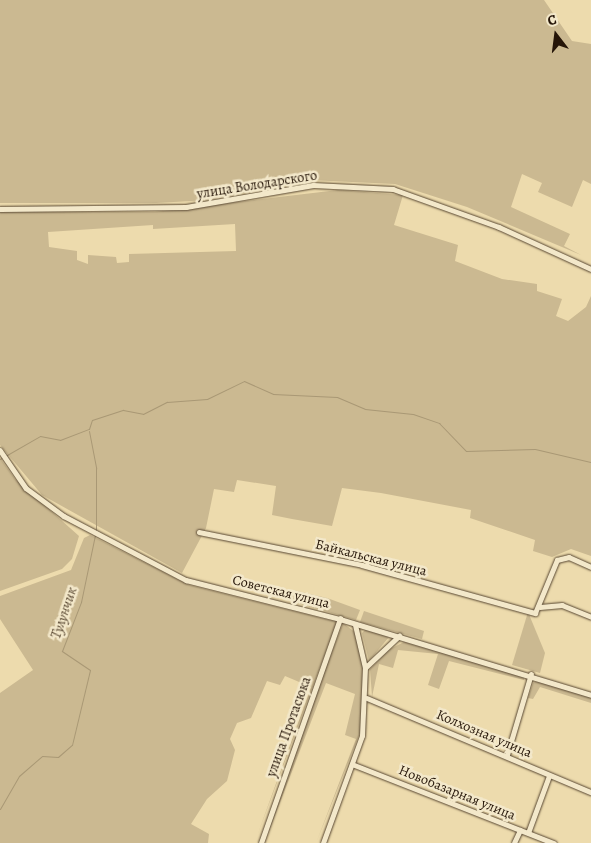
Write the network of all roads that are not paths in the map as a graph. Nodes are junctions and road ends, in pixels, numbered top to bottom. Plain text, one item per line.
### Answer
1 (0, 209) edge
2 (591, 269) edge
3 (0, 450) edge
4 (200, 532) dead end
5 (591, 567) edge
6 (540, 607) junction
7 (591, 617) edge
8 (340, 619) junction
9 (355, 625) junction
10 (399, 636) junction
11 (365, 668) junction
12 (531, 674) junction
13 (591, 695) edge
14 (367, 698) junction
15 (508, 755) junction
16 (352, 764) junction
17 (549, 776) junction
18 (591, 792) edge
19 (520, 830) junction
20 (528, 833) junction
21 (261, 843) edge
22 (323, 843) edge
23 (514, 843) edge
24 (554, 843) edge

1 - 2 street, улица Володарского
3 - 8 street, Советская улица
4 - 6 street, Байкальская улица
5 - 6 street
6 - 7 street
8 - 9 street, Советская улица
8 - 21 street, улица Протасюка
9 - 10 street, Советская улица
9 - 11 street
10 - 11 street
10 - 12 street, Советская улица
11 - 14 street
12 - 13 street, Советская улица
12 - 15 street
14 - 15 street, Колхозная улица
14 - 16 street
15 - 17 street, Колхозная улица
16 - 19 street, Новобазарная улица
16 - 22 street
17 - 18 street, Колхозная улица
17 - 20 street
19 - 20 street, Новобазарная улица
19 - 23 street
20 - 24 street, Новобазарная улица

